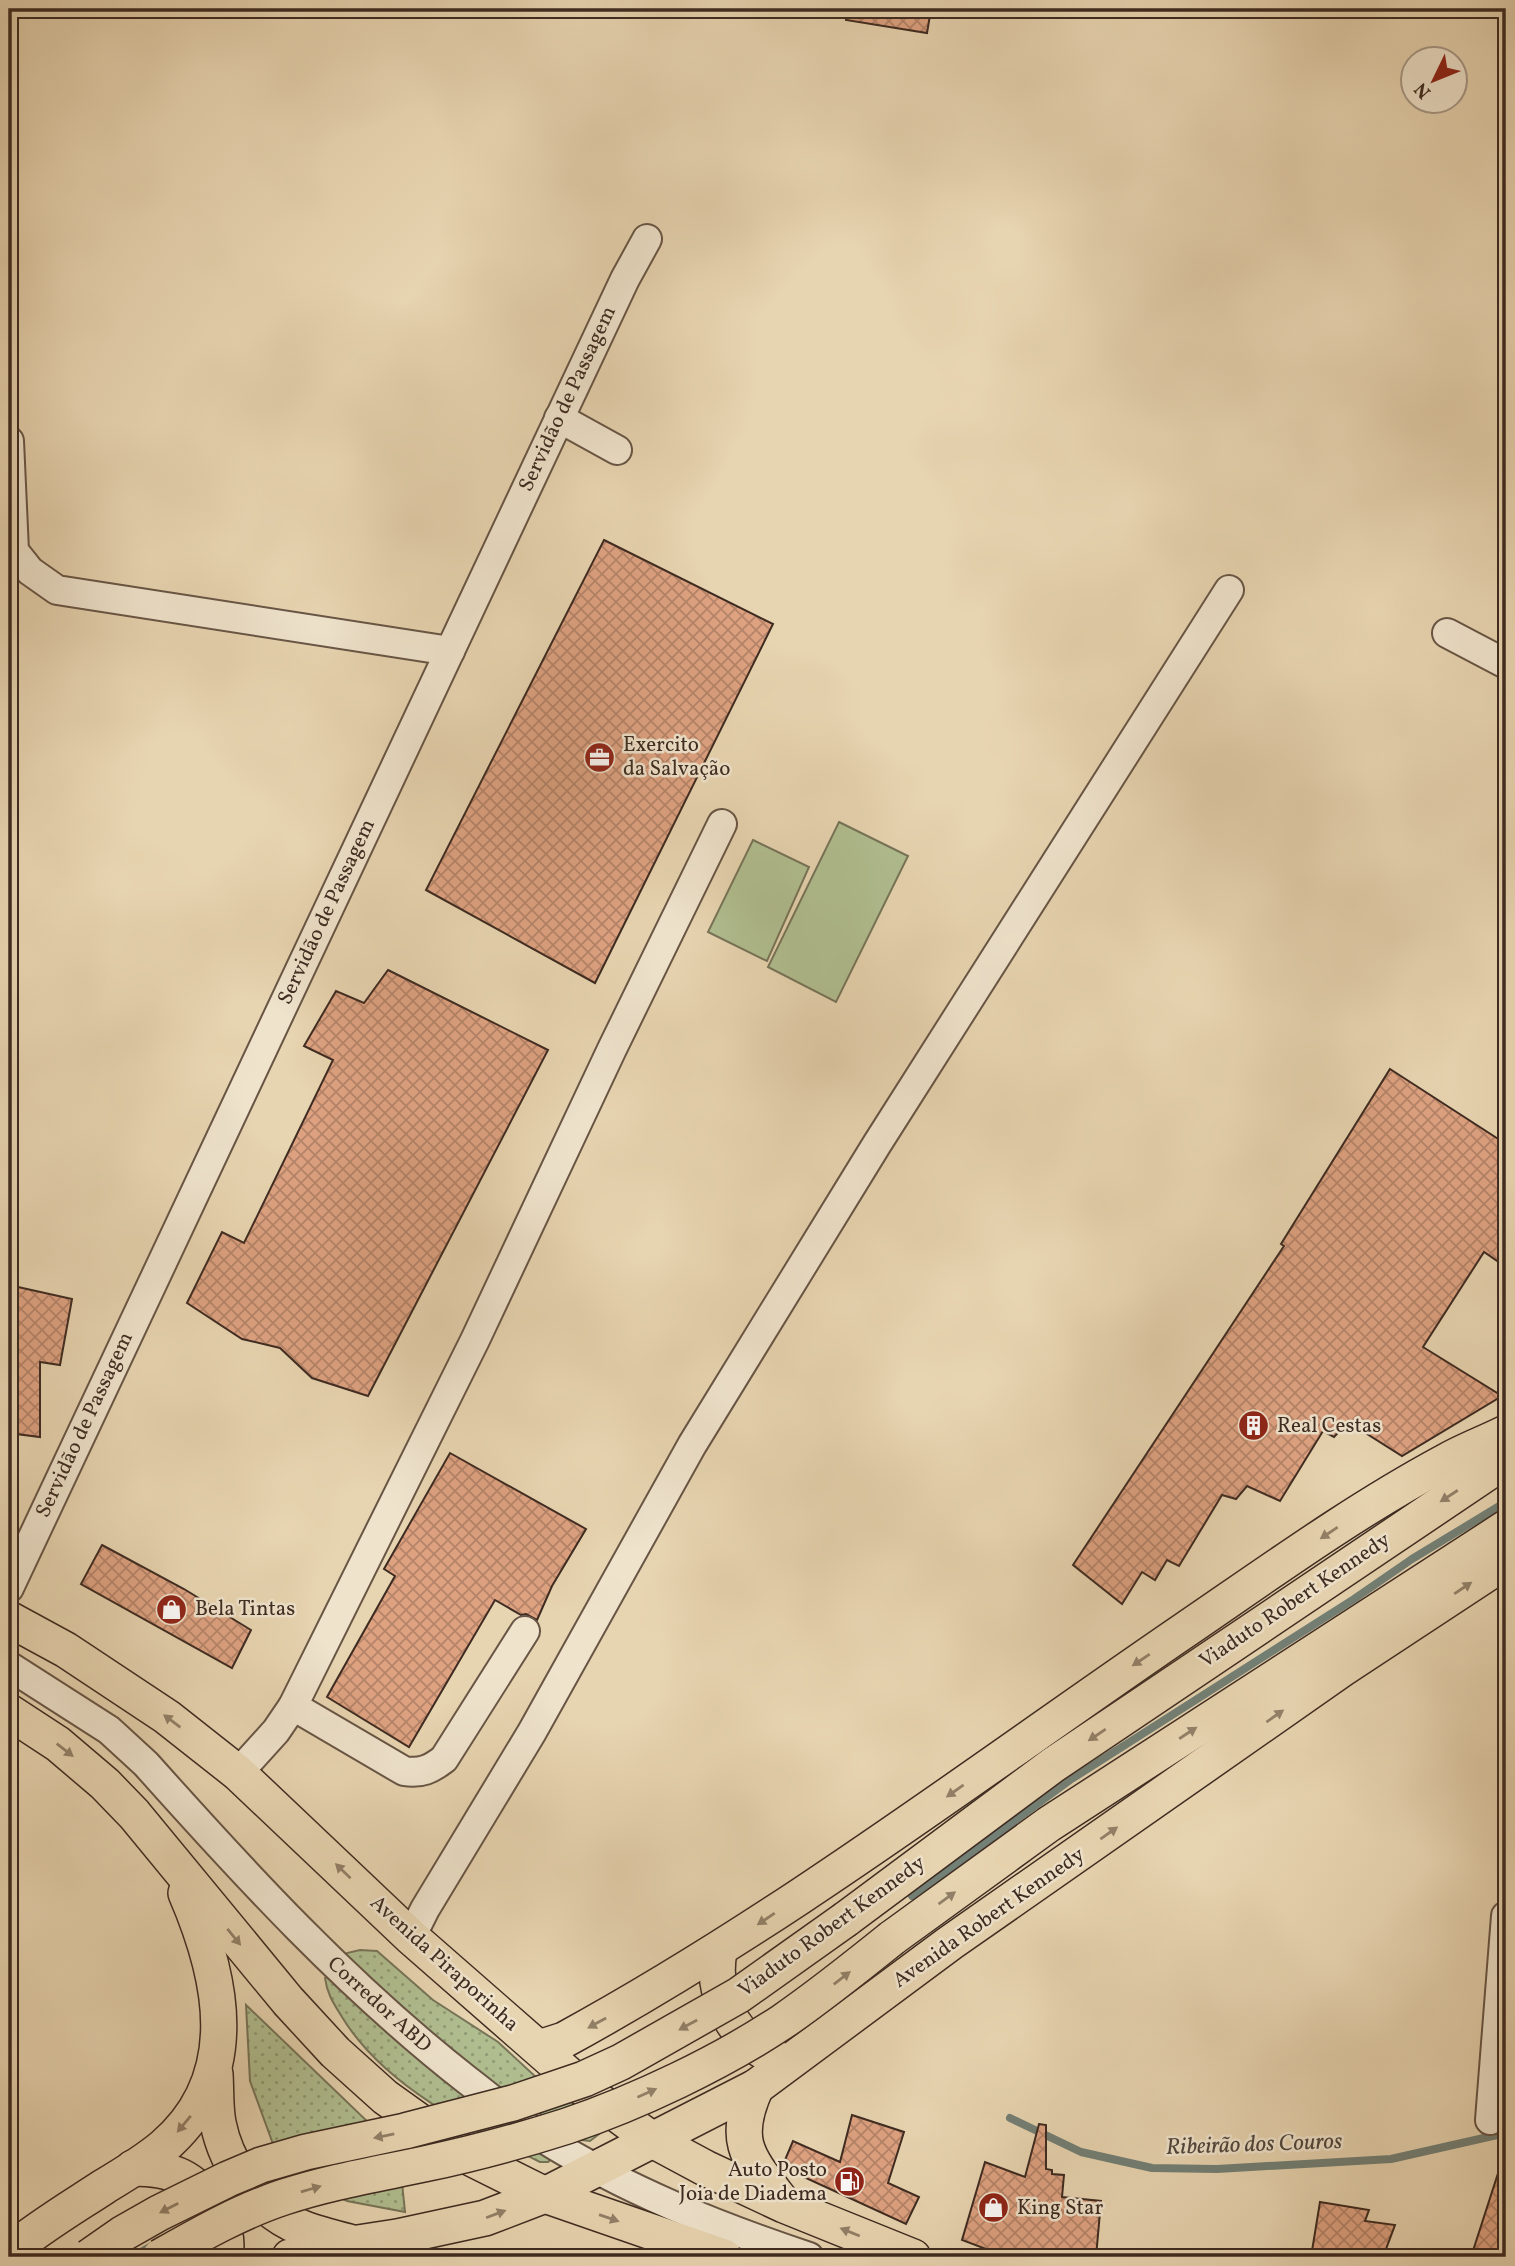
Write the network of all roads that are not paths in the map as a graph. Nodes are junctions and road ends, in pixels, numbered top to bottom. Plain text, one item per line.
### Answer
1 (648, 239) dead end
2 (559, 418) junction
3 (9, 442) edge
4 (617, 450) dead end
5 (1229, 590) dead end
6 (1447, 634) dead end
7 (450, 651) junction
8 (1506, 664) edge
9 (722, 824) dead end
10 (1506, 1433) edge
11 (1506, 1460) edge
12 (1506, 1528) edge
13 (1506, 1561) edge
14 (9, 1588) edge
15 (9, 1619) edge
16 (525, 1631) dead end
17 (9, 1666) edge
18 (293, 1706) junction
19 (9, 1712) edge
20 (238, 1773) junction
21 (168, 1855) junction
22 (1506, 1916) edge
23 (411, 1937) junction
24 (719, 1951) junction
25 (539, 2048) junction
26 (790, 2063) junction
27 (215, 2070) junction
28 (756, 2087) junction
29 (1490, 2120) dead end
30 (651, 2139) junction
31 (134, 2168) junction
32 (595, 2168) junction
33 (545, 2195) junction
34 (784, 2205) junction
35 (353, 2244) junction
36 (9, 2252) edge
37 (89, 2257) edge
38 (160, 2257) edge
39 (225, 2257) edge
40 (290, 2257) edge
41 (724, 2257) edge
42 (809, 2257) edge
43 (913, 2257) edge

1 - 2 street, Servidão de Passagem
2 - 4 street
2 - 7 street, Servidão de Passagem
3 - 7 street
5 - 23 street
6 - 8 street
7 - 14 street, Servidão de Passagem
9 - 18 street
10 -> 24 main road
11 -> 37 main road, Viaduto Robert Kennedy, bridge
38 -> 12 main road, bridge
26 -> 13 main road, Avenida Robert Kennedy
20 -> 15 main road, Avenida Piraporinha
16 - 18 street
17 - 32 street, Corredor ABD
18 - 20 street
19 -> 21 main road
23 -> 20 main road, Avenida Piraporinha
21 - 27 main road
21 -> 33 main road
22 - 29 street
23 - 25 main road, Avenida Piraporinha
24 -> 25 main road
24 - 26 main road
25 - 30 main road, Avenida Piraporinha
26 - 28 main road, Avenida Robert Kennedy
27 -> 31 main road
27 - 35 main road
28 - 30 main road, Avenida Robert Kennedy
28 - 34 main road
30 - 32 main road, Avenida Robert Kennedy
30 - 34 main road, Avenida Piraporinha
31 - 36 main road
31 - 39 main road
32 - 33 main road, Avenida Robert Kennedy
32 - 42 street, Corredor ABD
35 -> 33 main road, Avenida Robert Kennedy
33 -> 41 main road
43 -> 34 main road, Avenida Piraporinha
35 - 40 main road, Avenida Robert Kennedy

